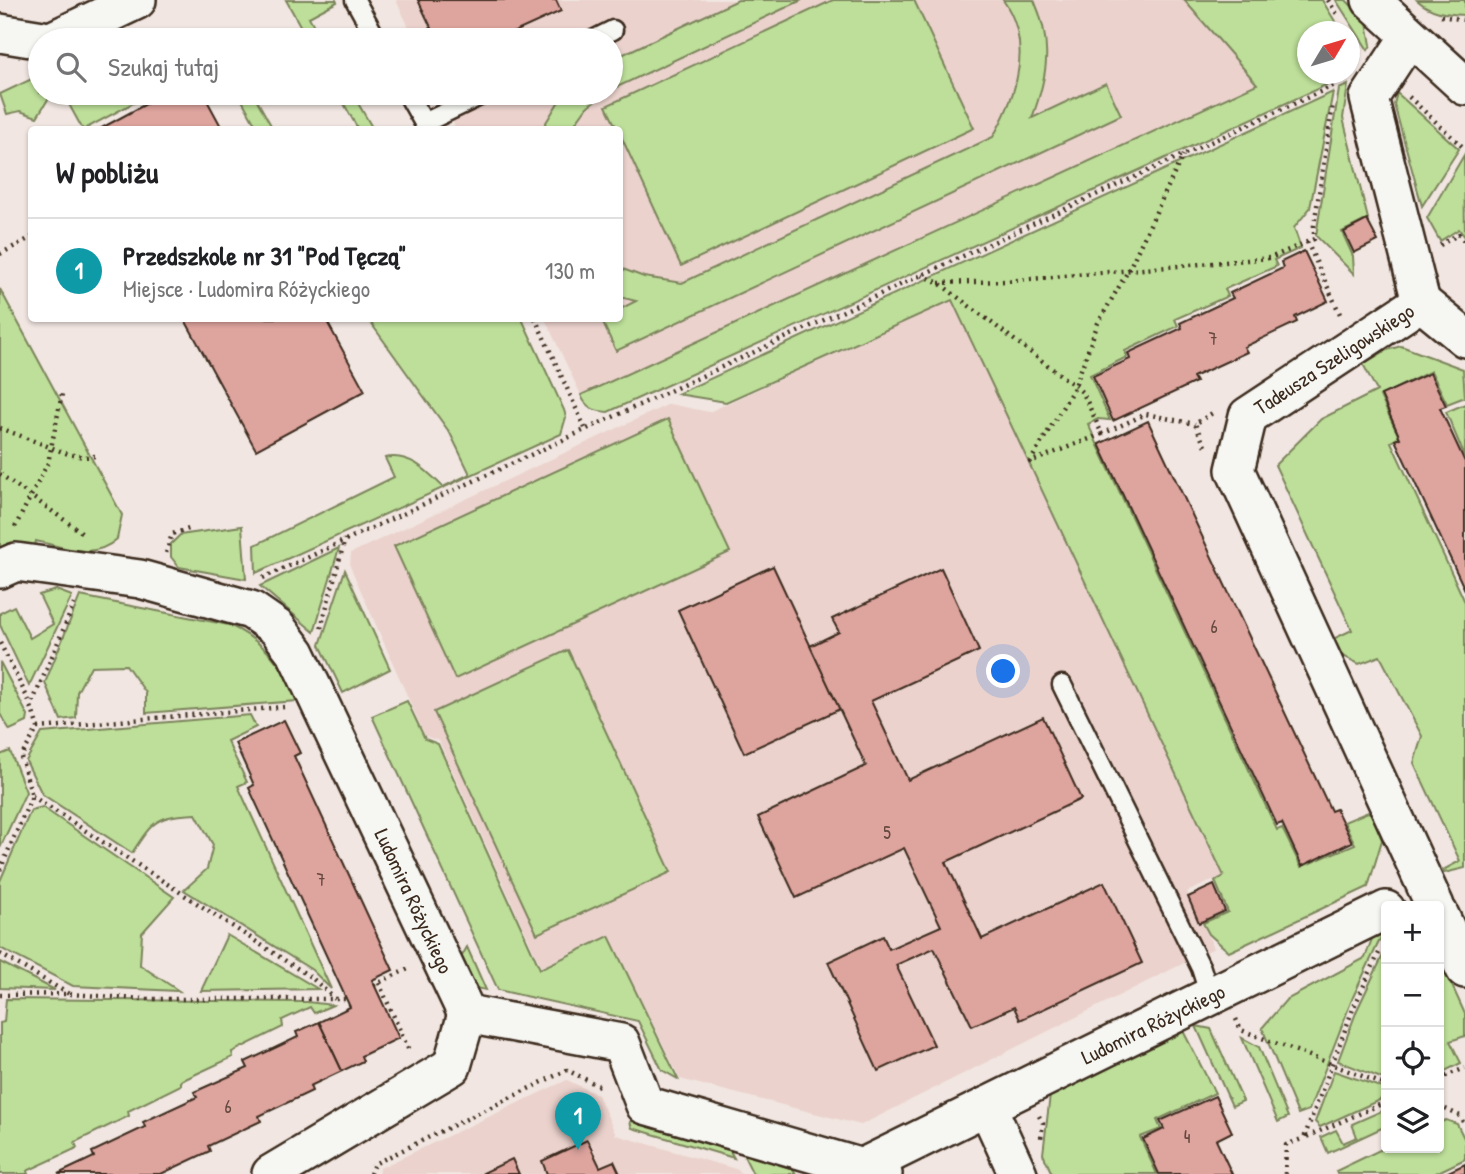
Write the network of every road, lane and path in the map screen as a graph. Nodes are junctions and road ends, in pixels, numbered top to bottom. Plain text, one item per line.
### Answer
1 (137, 0) edge
2 (355, 0) edge
3 (1371, 0) edge
4 (78, 28) edge
5 (370, 28) edge
6 (0, 33) edge
7 (1409, 37) junction
8 (28, 38) edge
9 (1461, 76) edge
10 (1336, 84) joint
11 (1407, 95) dead end
12 (414, 105) edge
13 (461, 105) edge
14 (1465, 149) edge
15 (1183, 155) junction
16 (28, 239) edge
17 (0, 254) edge
18 (1128, 271) junction
19 (922, 274) junction
20 (939, 283) junction
21 (1421, 302) junction
22 (537, 322) edge
23 (1465, 338) edge
24 (1075, 386) junction
25 (62, 394) dead end
26 (1195, 424) dead end
27 (0, 428) edge
28 (585, 428) junction
29 (1102, 434) junction
30 (52, 448) junction
31 (95, 456) dead end
32 (0, 474) edge
33 (30, 496) junction
34 (85, 535) dead end
35 (345, 540) junction
36 (6, 553) edge
37 (261, 579) dead end
38 (78, 593) dead end
39 (319, 632) dead end
40 (0, 643) edge
41 (1062, 685) dead end
42 (31, 706) junction
43 (290, 706) dead end
44 (38, 728) junction
45 (32, 796) junction
46 (0, 870) edge
47 (1433, 901) edge
48 (1381, 912) edge
49 (1444, 924) edge
50 (1381, 950) dead end
51 (0, 954) edge
52 (411, 968) dead end
53 (1465, 969) edge
54 (1216, 993) junction
55 (0, 995) edge
56 (70, 995) junction
57 (335, 999) junction
58 (346, 999) dead end
59 (467, 1014) junction
60 (414, 1059) dead end
61 (1331, 1064) junction
62 (1465, 1068) edge
63 (1444, 1077) edge
64 (1381, 1083) edge
65 (605, 1089) dead end
66 (1381, 1104) edge
67 (987, 1105) junction
68 (1444, 1108) edge
69 (1465, 1126) edge
70 (1304, 1138) junction
71 (872, 1171) edge
72 (271, 1174) edge
73 (370, 1174) edge
74 (1018, 1174) edge
75 (1285, 1174) edge

1 - 4 street
2 - 5 lane
3 - 7 street
6 - 8 street
7 - 9 street
7 - 21 street, Tadeusza Szeligowskiego
10 - 15 path
10 - 18 path
11 - 14 path
12 - 13 lane
15 - 18 path
15 - 19 path
16 - 17 path
18 - 20 path
18 - 24 path
19 - 20 path
19 - 28 path
20 - 24 path
21 - 23 street
21 - 47 street, Tadeusza Szeligowskiego
22 - 28 path
24 - 29 path
24 - 29 path
25 - 30 path
26 - 29 path
27 - 30 path
28 - 35 path
30 - 31 path
30 - 33 path
32 - 33 path
33 - 34 path
33 - 36 path
35 - 37 path
35 - 39 path
36 - 59 street, Ludomira Różyckiego
38 - 42 path
40 - 42 path
41 - 54 lane
42 - 44 path
43 - 44 path
44 - 45 path
45 - 46 path
45 - 57 path
48 - 54 street, Ludomira Różyckiego
49 - 53 street, Tadeusza Szeligowskiego
50 - 61 path
51 - 56 path
52 - 60 path
54 - 61 path
54 - 67 street, Ludomira Różyckiego
55 - 56 path
56 - 57 path
57 - 58 path
59 - 71 street
59 - 72 street
61 - 64 path
61 - 70 path
62 - 63 path
65 - 73 path
66 - 70 path
67 - 71 street, Ludomira Różyckiego
67 - 74 street
68 - 69 path
70 - 75 path

